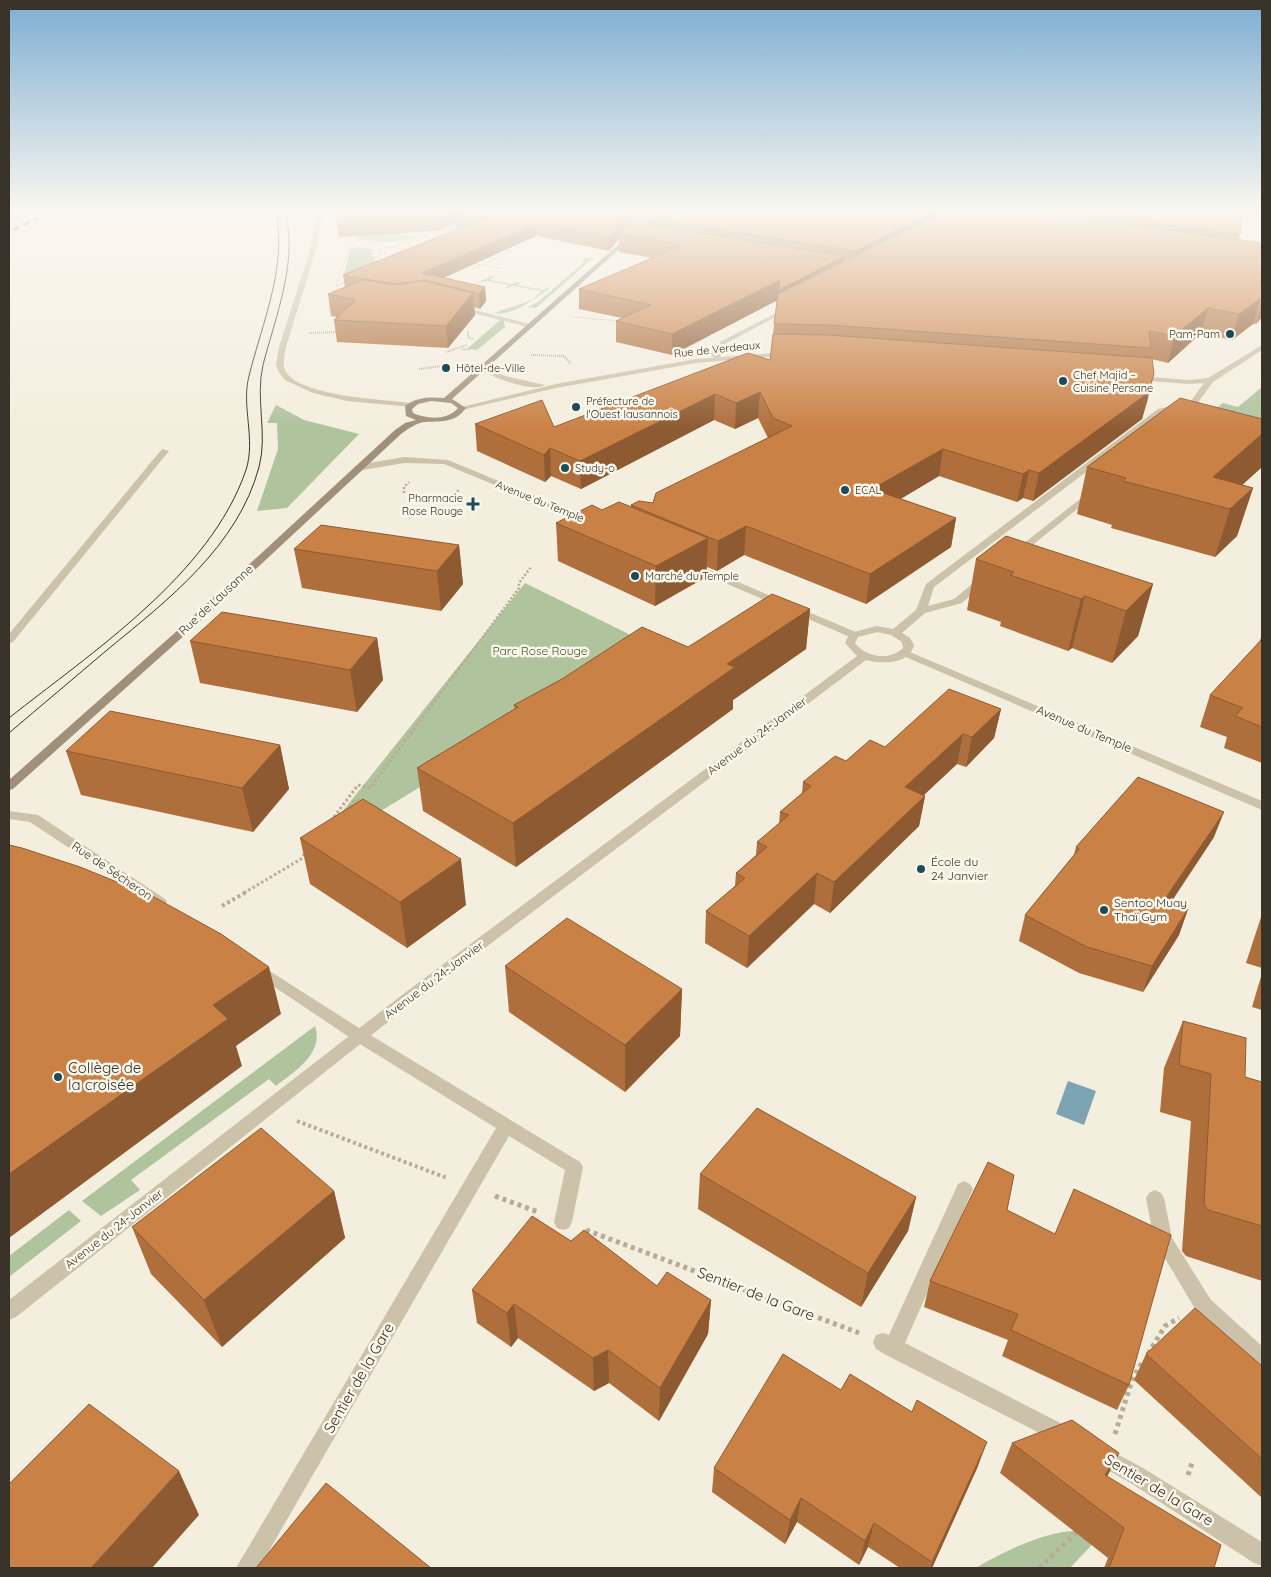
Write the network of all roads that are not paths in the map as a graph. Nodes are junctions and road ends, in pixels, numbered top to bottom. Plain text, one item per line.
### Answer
1 (303, 284) edge
2 (579, 284) edge
3 (795, 305) edge
4 (450, 306) edge
5 (532, 326) junction
6 (1262, 347) edge
7 (798, 354) edge
8 (718, 358) junction
9 (482, 366) junction
10 (1129, 377) edge
11 (1210, 380) junction
12 (556, 386) junction
13 (447, 399) junction
14 (1195, 401) junction
15 (410, 405) junction
16 (462, 408) junction
17 (426, 419) junction
18 (1182, 425) edge
19 (1139, 427) junction
20 (1149, 430) edge
21 (166, 452) dead end
22 (357, 468) junction
23 (1071, 478) junction
24 (600, 525) edge
25 (1010, 559) edge
26 (683, 561) edge
27 (988, 577) edge
28 (921, 611) junction
29 (895, 633) junction
30 (854, 635) junction
31 (9, 640) edge
32 (905, 654) junction
33 (865, 656) junction
34 (9, 786) edge
35 (1262, 806) edge
36 (9, 815) edge
37 (171, 910) edge
38 (245, 959) edge
39 (361, 1037) junction
40 (507, 1125) junction
41 (964, 1189) dead end
42 (1155, 1198) dead end
43 (563, 1222) road end
44 (9, 1311) edge
45 (1262, 1360) edge
46 (1262, 1555) edge
47 (247, 1568) edge

1 - 15 street
2 - 5 main road
3 - 8 street
4 - 5 street
5 - 9 main road
6 - 11 street
7 - 8 street, Rue de Verdeaux
8 - 12 street, Rue de Verdeaux
9 - 12 street, Rue de Verdeaux
9 - 13 main road
10 - 11 street
11 - 14 street
12 - 16 street, Rue de Verdeaux
13 - 15 main road
13 - 16 main road
14 - 18 street
14 - 19 street
15 - 17 main road
16 - 17 main road, Rue de Lausanne
17 - 22 main road, Rue de Lausanne
19 - 20 street
19 - 23 street
21 - 31 street
22 - 24 street, Avenue du Temple
22 - 34 main road, Rue de Lausanne
23 - 25 street
23 - 28 street
26 - 30 street
27 - 28 street
28 - 29 street
29 - 30 street
29 - 32 street
30 - 33 street
32 - 33 street
32 - 35 street, Avenue du Temple
33 - 39 street, Avenue du 24-Janvier
36 - 37 street, Rue de Sécheron
38 - 39 street
39 - 40 street
39 - 44 street, Avenue du 24-Janvier
40 - 43 street
40 - 47 street, Sentier de la Gare
41 - 46 street, Sentier de la Gare
42 - 45 street

